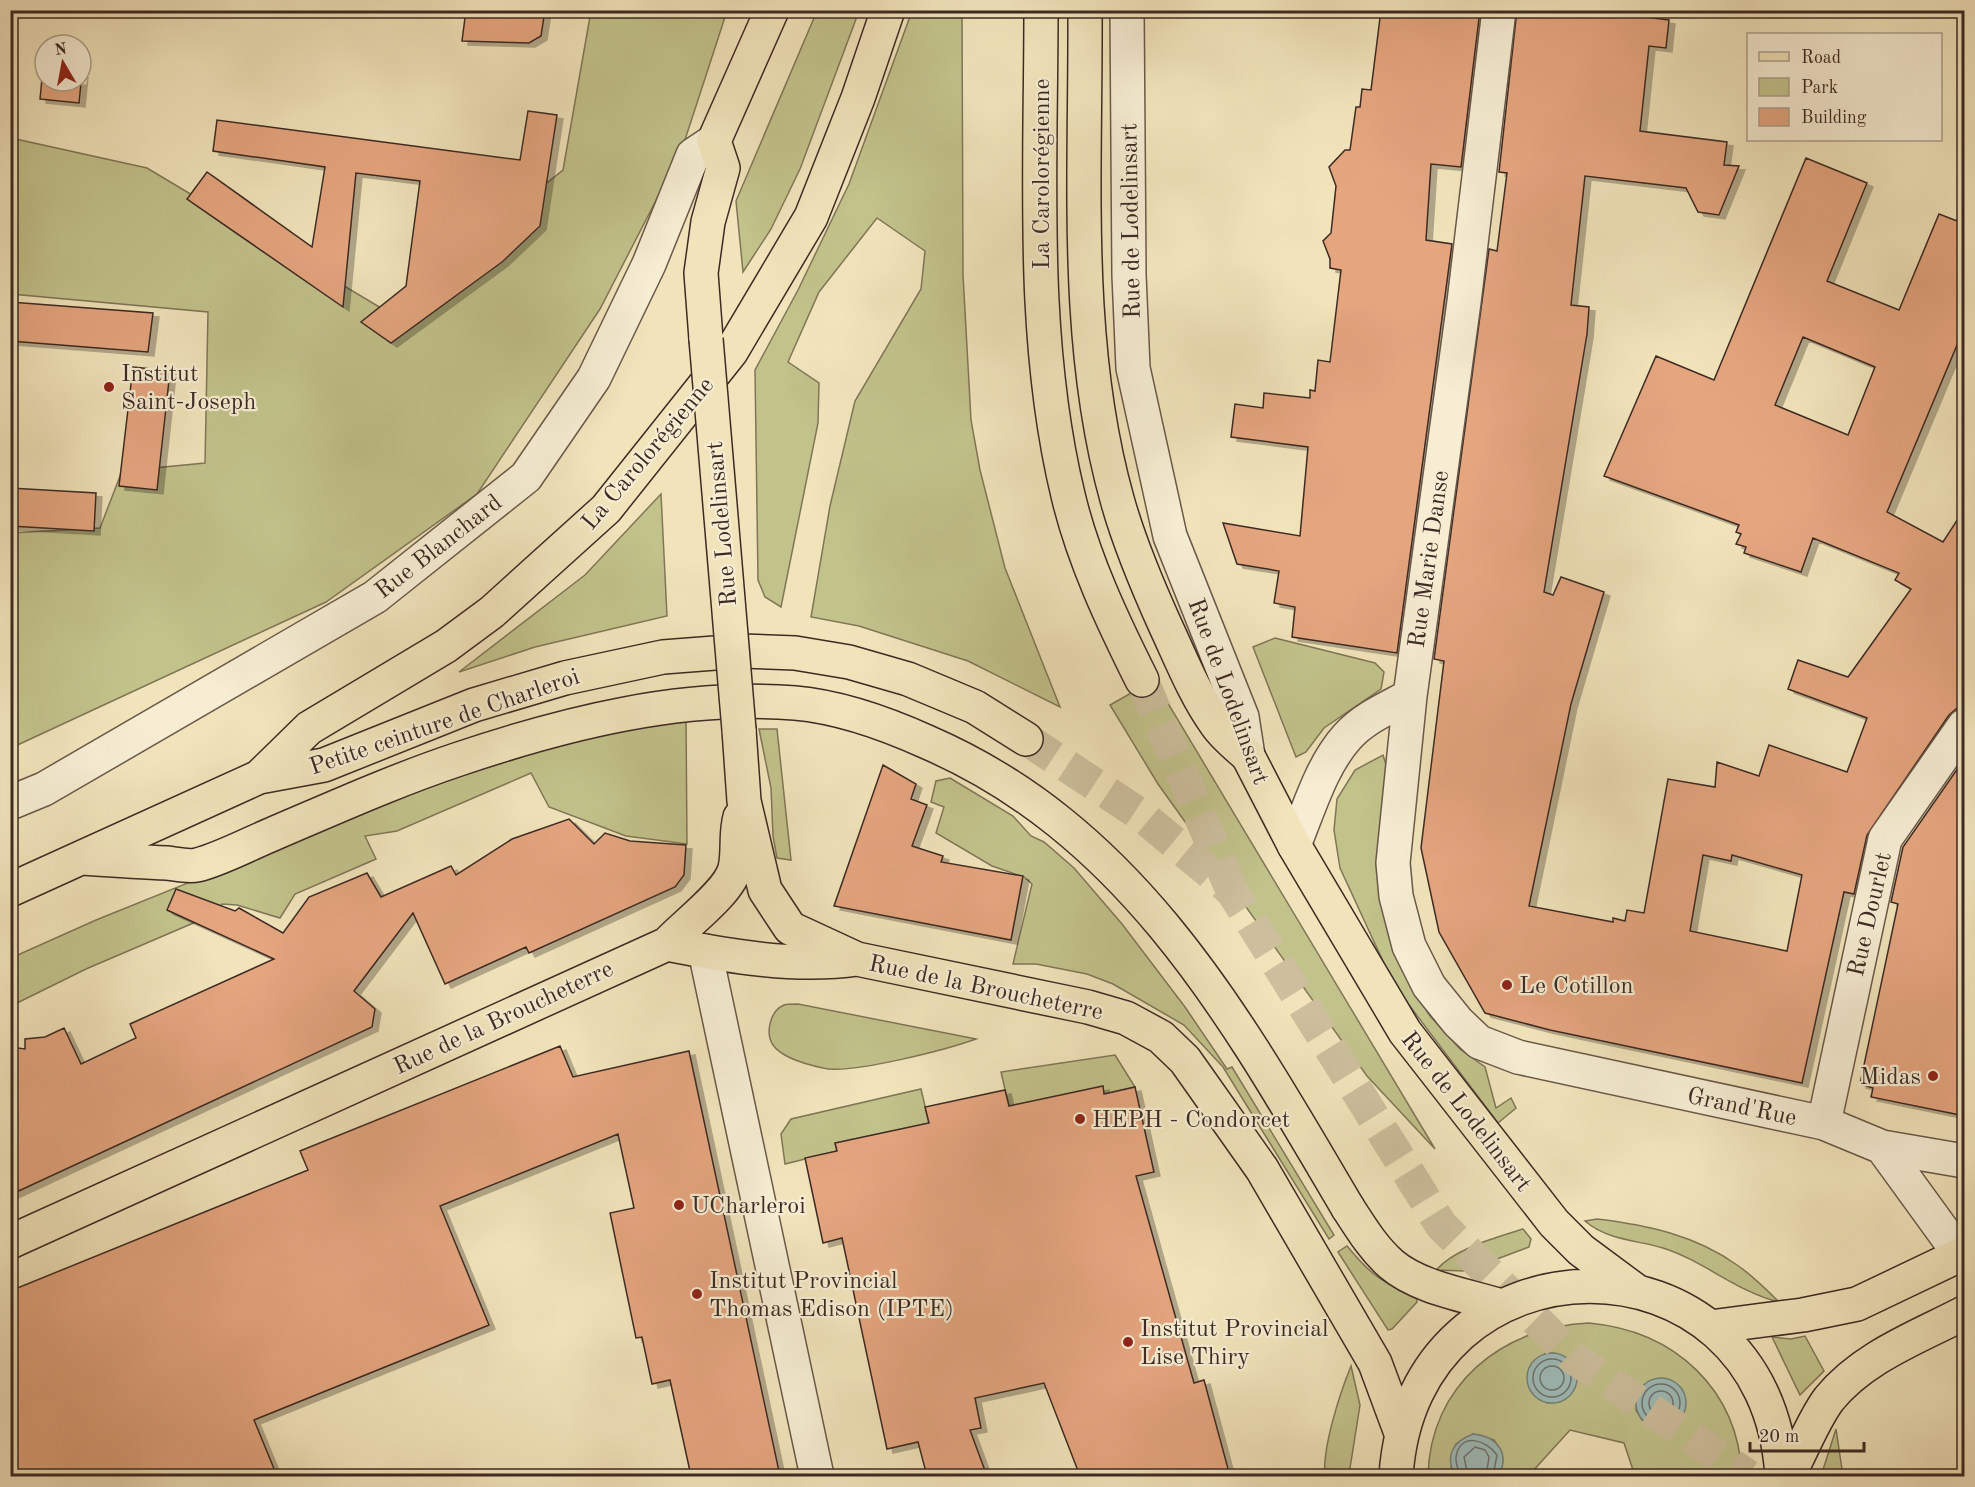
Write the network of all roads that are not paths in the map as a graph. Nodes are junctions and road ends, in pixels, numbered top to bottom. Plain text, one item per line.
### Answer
1 (772, 10) edge
2 (888, 10) edge
3 (1041, 10) edge
4 (1085, 10) edge
5 (1127, 10) edge
6 (1498, 10) edge
7 (714, 141) junction
8 (1142, 680) tunnel mouth
9 (1410, 696) junction
10 (1965, 726) edge
11 (1026, 739) tunnel mouth
12 (1248, 756) junction
13 (259, 777) junction
14 (744, 801) junction
15 (10, 802) edge
16 (1294, 845) junction
17 (83, 858) junction
18 (10, 890) edge
19 (667, 944) junction
20 (705, 951) junction
21 (857, 959) junction
22 (1518, 1057) joint
23 (1824, 1123) junction
24 (1882, 1147) junction
25 (1965, 1161) edge
26 (10, 1242) edge
27 (1964, 1256) edge
28 (1635, 1290) junction
29 (1501, 1306) junction
30 (1965, 1313) edge
31 (1710, 1327) junction
32 (1401, 1433) junction
33 (817, 1476) edge
34 (1396, 1476) edge
35 (1782, 1476) edge
36 (1788, 1476) edge

1 - 7 main road
2 - 13 main road, La Carolorégienne
3 - 8 main road, La Carolorégienne
4 - 12 main road
5 - 12 street, Rue de Lodelinsart
6 - 9 street, Rue Marie Danse
7 - 14 main road, Rue Lodelinsart, bridge
7 - 15 street, Rue Blanchard
9 - 16 street
9 - 22 street, Rue Marie Danse
10 - 23 street, Rue Dourlet
11 - 13 main road, Petite ceinture de Charleroi
12 - 16 main road, Rue de Lodelinsart
13 - 17 main road, Petite ceinture de Charleroi
14 - 19 main road, Rue Lodelinsart
14 - 21 main road, Rue Lodelinsart
16 - 28 main road, Rue de Lodelinsart
17 - 18 main road, Petite ceinture de Charleroi
17 - 29 main road
19 - 20 main road, Rue de la Broucheterre
19 - 26 main road, Rue de la Broucheterre
20 - 21 main road, Rue de la Broucheterre
20 - 33 street
21 - 32 main road, Rue de la Broucheterre
22 - 23 street, Grand'Rue
23 - 24 street, Grand'Rue
24 - 25 street, Grand'Rue
24 - 27 street
27 - 31 main road
28 - 29 main road
28 - 31 main road
29 - 32 main road
30 - 36 main road
31 - 35 main road
32 - 34 main road

